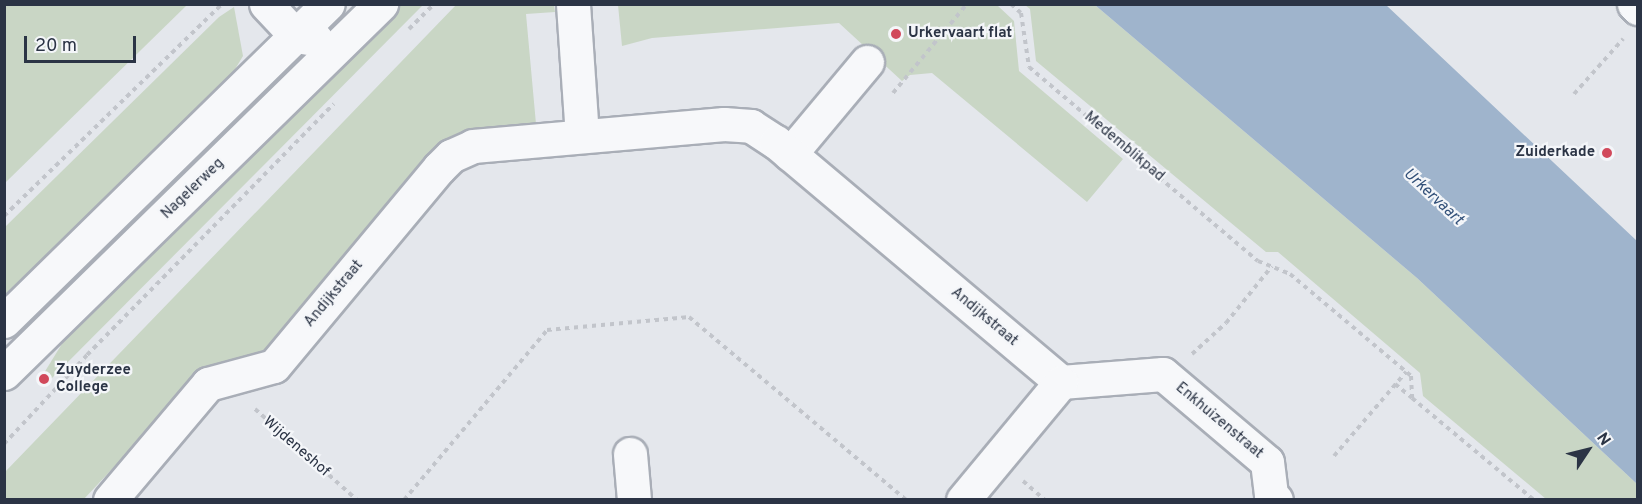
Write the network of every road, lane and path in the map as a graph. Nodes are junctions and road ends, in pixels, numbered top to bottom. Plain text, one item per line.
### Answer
1 (222, 4) edge
2 (266, 4) edge
3 (328, 4) edge
4 (337, 4) edge
5 (381, 4) edge
6 (434, 4) edge
7 (573, 4) edge
8 (967, 4) edge
9 (1011, 4) edge
10 (1634, 14) edge
11 (296, 36) junction
12 (403, 36) dead end
13 (342, 44) junction
14 (867, 62) dead end
15 (893, 93) dead end
16 (1574, 94) dead end
17 (338, 100) dead end
18 (582, 136) junction
19 (790, 154) junction
20 (4, 216) edge
21 (1272, 266) junction
22 (4, 321) edge
23 (1187, 360) dead end
24 (1406, 372) junction
25 (4, 373) edge
26 (1061, 382) junction
27 (46, 384) dead end
28 (1395, 384) junction
29 (53, 390) junction
30 (1412, 398) junction
31 (251, 405) dead end
32 (4, 444) edge
33 (630, 454) dead end
34 (1334, 456) dead end
35 (354, 499) edge
36 (110, 500) edge
37 (404, 500) edge
38 (634, 500) edge
39 (906, 500) edge
40 (963, 500) edge
41 (1276, 500) edge
42 (1534, 500) edge

1 - 20 path
2 - 11 street
3 - 11 street
4 - 13 street
5 - 13 street, Nagelerweg
6 - 12 path
7 - 18 street
8 - 15 path
9 - 21 path, Medemblikpad
10 - 16 path
11 - 13 street
11 - 22 street
13 - 25 street, Nagelerweg
14 - 19 street
17 - 29 path
18 - 19 street, Andijkstraat
18 - 36 street, Andijkstraat
19 - 26 street, Andijkstraat
21 - 23 path
21 - 24 path, Medemblikpad
24 - 28 path
24 - 30 path
26 - 40 street
26 - 41 street, Enkhuizenstraat
27 - 29 path
28 - 30 path
28 - 34 path
29 - 32 path
30 - 42 path
31 - 35 path, Wijdeneshof
33 - 38 street
37 - 39 path

